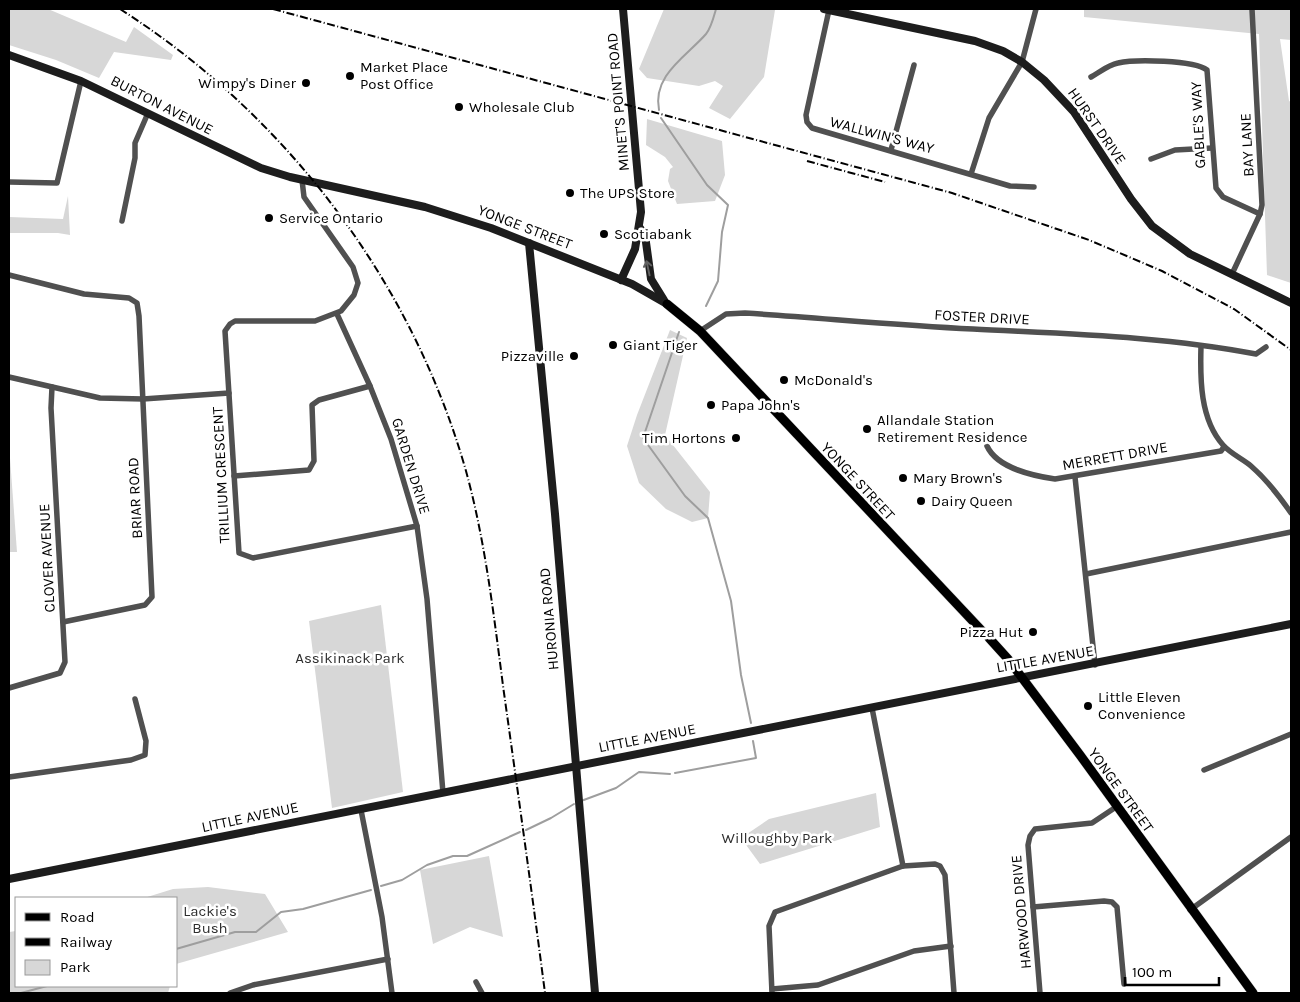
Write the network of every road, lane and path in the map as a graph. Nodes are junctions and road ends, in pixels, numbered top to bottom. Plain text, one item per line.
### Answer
1 (623, 9) edge
2 (827, 9) edge
3 (1036, 9) edge
4 (1252, 9) edge
5 (9, 55) edge
6 (1022, 62) junction
7 (914, 65) dead end
8 (1091, 78) dead end
9 (81, 81) junction
10 (148, 113) junction
11 (1212, 148) junction
12 (890, 150) junction
13 (1151, 159) dead end
14 (971, 174) junction
15 (302, 180) junction
16 (9, 182) edge
17 (1034, 187) dead end
18 (1260, 214) junction
19 (122, 221) dead end
20 (640, 228) junction
21 (529, 243) junction
22 (1232, 274) junction
23 (9, 275) edge
24 (621, 280) junction
25 (1291, 303) edge
26 (667, 304) junction
27 (336, 314) junction
28 (700, 331) junction
29 (1201, 346) junction
30 (1266, 347) dead end
31 (9, 377) edge
32 (370, 386) junction
33 (52, 387) junction
34 (229, 393) junction
35 (143, 399) junction
36 (987, 446) dead end
37 (1224, 447) junction
38 (234, 476) junction
39 (1075, 477) junction
40 (1291, 513) edge
41 (416, 526) junction
42 (1291, 532) edge
43 (1086, 574) junction
44 (63, 622) junction
45 (1291, 624) edge
46 (1095, 665) junction
47 (1021, 678) junction
48 (9, 688) edge
49 (134, 699) dead end
50 (872, 708) junction
51 (1291, 734) edge
52 (575, 767) junction
53 (1204, 770) dead end
54 (9, 778) edge
55 (443, 793) junction
56 (1116, 806) junction
57 (361, 810) junction
58 (1291, 837) edge
59 (903, 866) junction
60 (9, 879) edge
61 (1033, 907) junction
62 (1190, 910) junction
63 (951, 946) junction
64 (388, 959) junction
65 (476, 982) dead end
66 (1124, 984) dead end
67 (772, 991) edge
68 (230, 993) edge
69 (392, 993) edge
70 (482, 993) edge
71 (595, 993) edge
72 (954, 993) edge
73 (1040, 993) edge
74 (1253, 993) edge

1 - 20 street, MINET'S POINT ROAD
2 - 6 street, HURST DRIVE
2 - 12 street, WALLWIN'S WAY
3 - 6 street
4 - 18 street, BAY LANE
5 - 9 street, BURTON AVENUE
6 - 14 street
6 - 22 street, HURST DRIVE
7 - 12 street
8 - 11 street, GABLE'S WAY
9 - 10 street, BURTON AVENUE
9 - 16 street
10 - 15 street, BURTON AVENUE
10 - 19 street
11 - 13 street
11 - 18 street, GABLE'S WAY
12 - 14 street, WALLWIN'S WAY
14 - 17 street, WALLWIN'S WAY
15 - 21 street, YONGE STREET
15 - 27 street
18 - 22 street, BAY LANE
20 - 24 street, MINET'S POINT ROAD
26 -> 20 street
21 - 24 street, YONGE STREET
21 - 52 street, HURONIA ROAD
22 - 25 street, HURST DRIVE
23 - 35 street, BRIAR ROAD
24 - 26 street, YONGE STREET
26 - 28 main road, YONGE STREET
27 - 32 street, GARDEN DRIVE
27 - 34 street, TRILLIUM CRESCENT
28 - 29 street, FOSTER DRIVE
28 - 47 main road, YONGE STREET
29 - 30 street, FOSTER DRIVE
29 - 37 street
31 - 33 street
32 - 38 street
32 - 41 street, GARDEN DRIVE
33 - 35 street
33 - 44 street, CLOVER AVENUE
34 - 35 street
34 - 38 street, TRILLIUM CRESCENT
35 - 44 street, BRIAR ROAD
36 - 39 street, MERRETT DRIVE
37 - 39 street, MERRETT DRIVE
37 - 40 street
38 - 41 street, TRILLIUM CRESCENT
39 - 43 street
41 - 55 street, GARDEN DRIVE
42 - 43 street
43 - 46 street
44 - 48 street, CLOVER AVENUE
45 - 46 street, LITTLE AVENUE
46 - 47 street, LITTLE AVENUE
47 - 50 street, LITTLE AVENUE
47 - 56 main road, YONGE STREET
49 - 54 street
50 - 52 street, LITTLE AVENUE
50 - 59 street
51 - 53 street
52 - 55 street, LITTLE AVENUE
52 - 71 street, HURONIA ROAD
55 - 57 street, LITTLE AVENUE
56 - 61 street, HARWOOD DRIVE
56 - 62 main road, YONGE STREET
57 - 60 street, LITTLE AVENUE
57 - 64 street
58 - 62 street
59 - 63 street
59 - 67 street
61 - 66 street
61 - 73 street, HARWOOD DRIVE
62 - 74 main road, YONGE STREET
63 - 67 street
63 - 72 street
64 - 68 street
64 - 69 street
65 - 70 street

